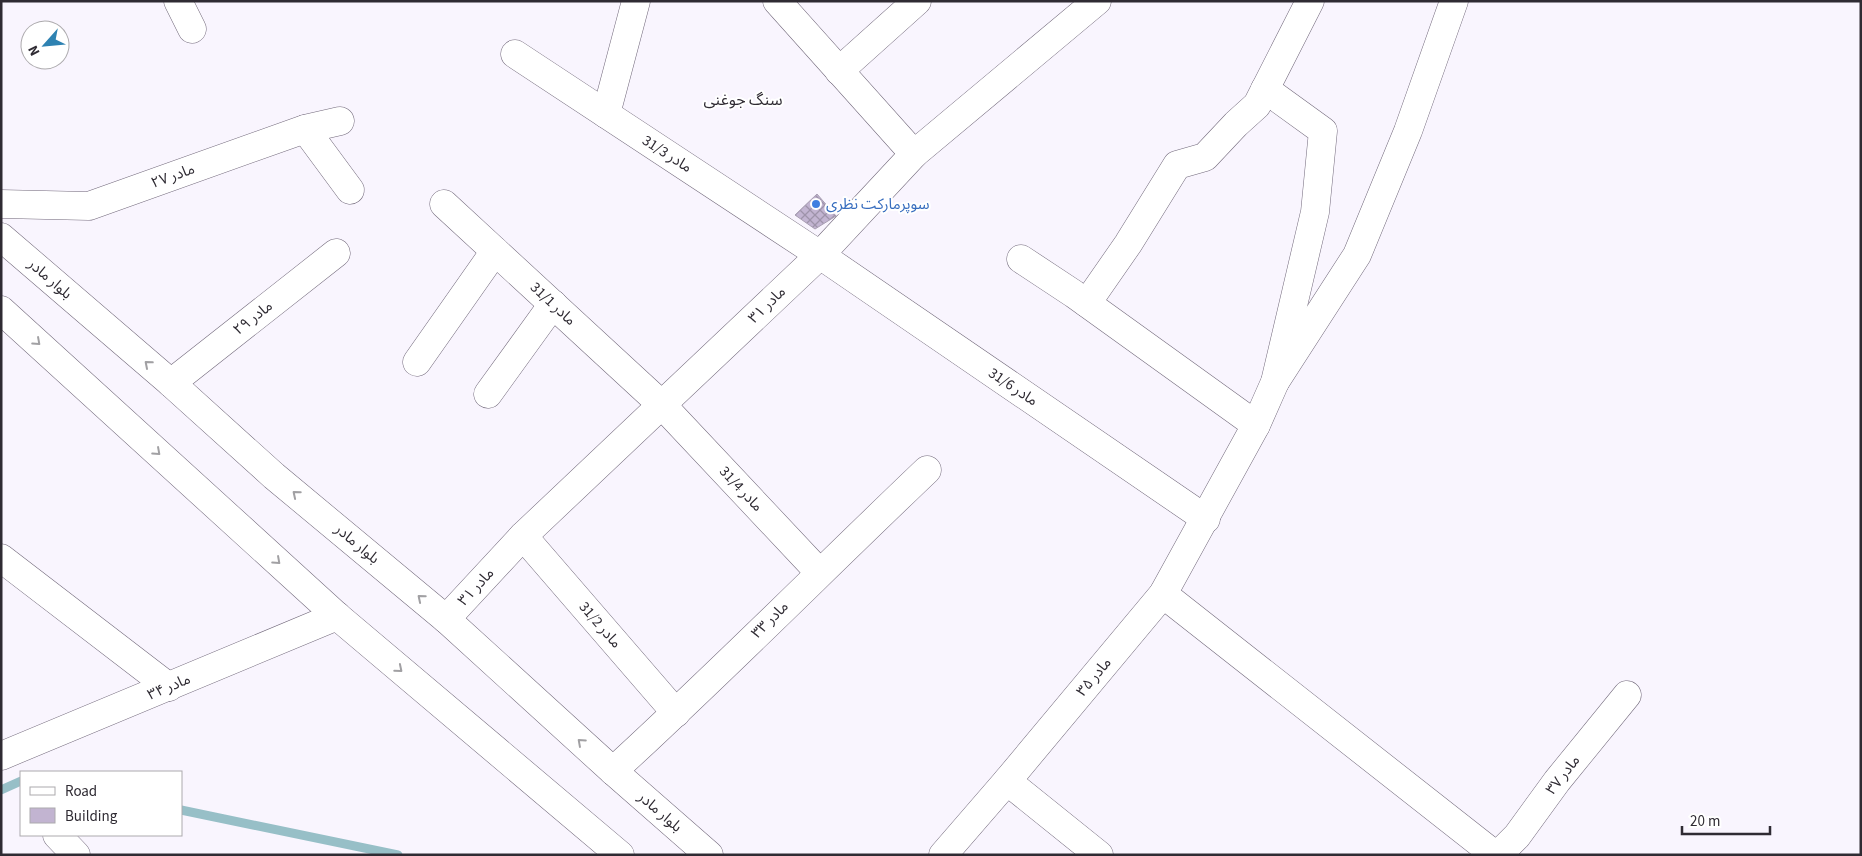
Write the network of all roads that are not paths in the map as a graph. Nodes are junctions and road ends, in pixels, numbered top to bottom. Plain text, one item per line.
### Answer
1 (178, 1) edge
2 (636, 1) edge
3 (777, 1) edge
4 (918, 1) edge
5 (1097, 1) edge
6 (1310, 1) edge
7 (1454, 1) edge
8 (192, 29) dead end
9 (515, 54) dead end
10 (839, 72) junction
11 (1265, 89) junction
12 (606, 114) junction
13 (340, 121) dead end
14 (305, 129) junction
15 (914, 154) junction
16 (350, 190) dead end
17 (1, 204) edge
18 (444, 204) dead end
19 (1, 237) edge
20 (495, 250) junction
21 (336, 253) dead end
22 (820, 254) junction
23 (1021, 259) dead end
24 (1087, 303) junction
25 (553, 304) junction
26 (1, 310) edge
27 (417, 362) dead end
28 (1275, 382) junction
29 (170, 383) junction
30 (488, 394) dead end
31 (662, 405) junction
32 (1256, 425) junction
33 (927, 470) dead end
34 (1206, 519) junction
35 (523, 536) junction
36 (1, 558) edge
37 (819, 572) junction
38 (1163, 594) junction
39 (337, 616) junction
40 (446, 619) junction
41 (169, 687) junction
42 (1627, 695) dead end
43 (676, 713) junction
44 (1, 756) edge
45 (613, 771) junction
46 (1007, 781) junction
47 (58, 836) edge
48 (76, 855) edge
49 (620, 855) edge
50 (710, 855) edge
51 (943, 855) edge
52 (1099, 855) edge
53 (1496, 855) edge

1 - 8 street
2 - 12 street
3 - 10 street
4 - 10 street
5 - 15 street, مادر ۳۱
6 - 11 street
7 - 28 street
9 - 12 street, مادر 31/3
10 - 15 street
11 - 24 street
11 - 28 street
12 - 22 street, مادر 31/3
13 - 14 street, مادر ۲۷
14 - 16 street
14 - 17 street, مادر ۲۷
15 - 22 street, مادر ۳۱
18 - 20 street, مادر 31/1
29 -> 19 street, بلوار مادر
20 - 25 street, مادر 31/1
20 - 27 street
21 - 29 street, مادر ۲۹
22 - 31 street, مادر ۳۱
22 - 34 street, مادر 31/6
23 - 24 street
24 - 32 street
25 - 30 street
25 - 31 street, مادر 31/1
26 -> 39 street
28 - 32 street, مادر ۳۵
40 -> 29 street, بلوار مادر
31 - 35 street, مادر ۳۱
31 - 37 street, مادر 31/4
32 - 34 street, مادر ۳۵
33 - 37 street, مادر ۳۳
34 - 38 street, مادر ۳۵
35 - 40 street, مادر ۳۱
35 - 43 street, مادر 31/2
36 - 41 street
37 - 43 street, مادر ۳۳
38 - 46 street, مادر ۳۵
38 - 53 street
39 - 41 street, مادر ۳۴
39 -> 49 street
45 -> 40 street, بلوار مادر
41 - 44 street, مادر ۳۴
42 - 53 street, مادر ۳۷
43 - 45 street, مادر ۳۳
45 - 50 street, بلوار مادر
46 - 51 street, مادر ۳۵
46 - 52 street
47 - 48 street

